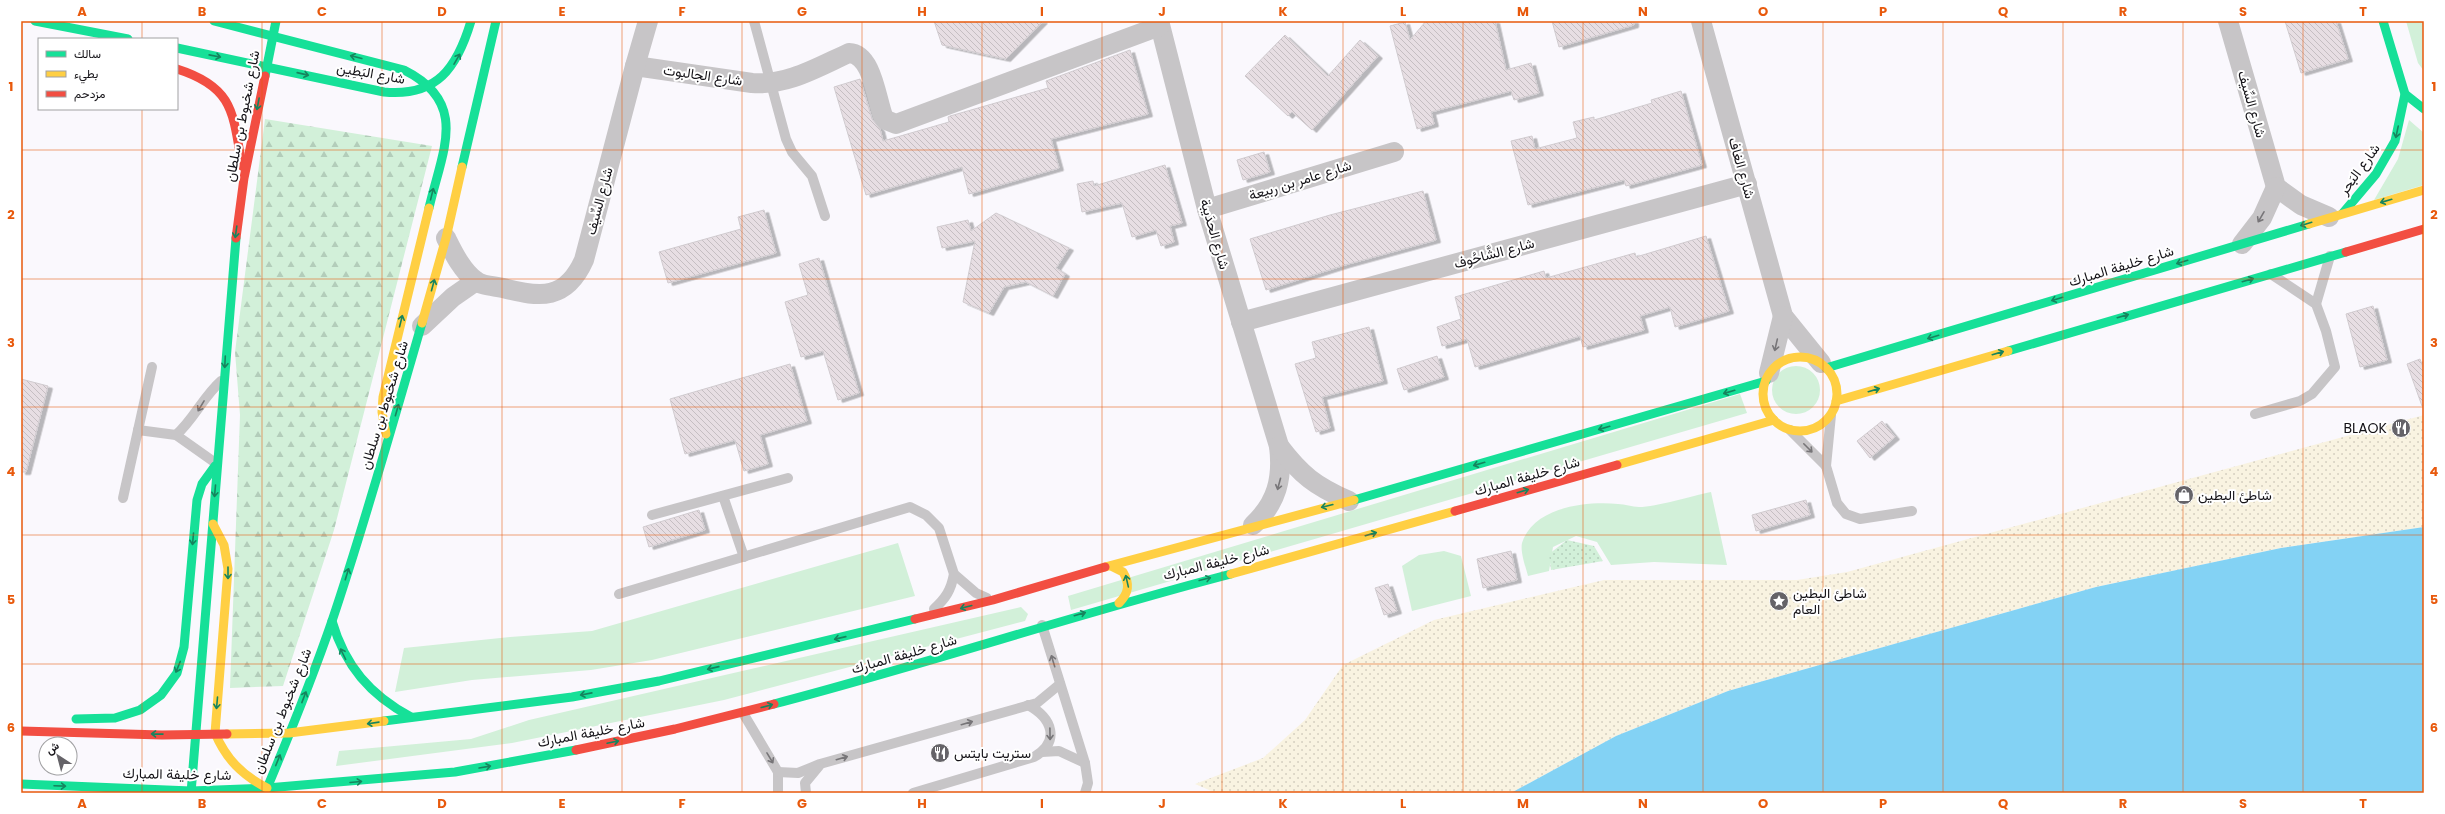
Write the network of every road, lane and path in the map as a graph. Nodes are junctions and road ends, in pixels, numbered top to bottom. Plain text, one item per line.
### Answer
1 (34, 21) edge
2 (214, 21) edge
3 (276, 21) edge
4 (471, 21) edge
5 (496, 21) edge
6 (648, 21) edge
7 (754, 21) edge
8 (1701, 21) edge
9 (2228, 21) edge
10 (2384, 21) edge
11 (1160, 23) edge
12 (95, 36) edge
13 (272, 36) junction
14 (117, 38) edge
15 (178, 48) edge
16 (265, 66) junction
17 (635, 66) junction
18 (178, 69) edge
19 (771, 83) junction
20 (430, 86) junction
21 (2405, 94) junction
22 (2424, 109) edge
23 (1394, 152) dead end
24 (244, 178) junction
25 (1747, 184) junction
26 (2276, 187) junction
27 (2424, 190) edge
28 (1207, 209) junction
29 (2336, 215) junction
30 (824, 216) dead end
31 (2424, 229) edge
32 (446, 238) junction
33 (2242, 244) junction
34 (2330, 256) junction
35 (2269, 273) junction
36 (476, 281) junction
37 (2316, 304) junction
38 (1783, 316) junction
39 (1242, 322) junction
40 (422, 326) junction
41 (1824, 366) junction
42 (152, 367) dead end
43 (1768, 377) junction
44 (224, 378) junction
45 (1836, 401) junction
46 (2255, 414) dead end
47 (1831, 415) junction
48 (1774, 420) junction
49 (138, 430) junction
50 (1790, 430) junction
51 (176, 435) junction
52 (388, 441) junction
53 (1279, 446) junction
54 (217, 464) junction
55 (1826, 466) junction
56 (788, 478) dead end
57 (723, 496) junction
58 (123, 498) dead end
59 (1349, 501) junction
60 (1912, 511) dead end
61 (652, 515) dead end
62 (212, 524) junction
63 (1253, 525) junction
64 (744, 557) junction
65 (1111, 566) junction
66 (954, 574) junction
67 (619, 594) dead end
68 (993, 600) junction
69 (1119, 603) junction
70 (923, 618) junction
71 (332, 621) junction
72 (1042, 625) junction
73 (1060, 684) junction
74 (1028, 705) junction
75 (743, 712) junction
76 (411, 717) junction
77 (64, 719) dead end
78 (38, 721) dead end
79 (21, 728) edge
80 (21, 731) edge
81 (215, 733) junction
82 (289, 733) junction
83 (196, 734) junction
84 (1042, 752) junction
85 (1085, 763) junction
86 (820, 764) junction
87 (455, 772) junction
88 (778, 772) junction
89 (21, 784) edge
90 (427, 785) dead end
91 (21, 790) edge
92 (266, 791) edge
93 (191, 792) edge
94 (26, 793) edge
95 (778, 793) edge
96 (806, 793) edge
97 (913, 793) edge
98 (1085, 793) edge

1 - 12 street
2 - 13 street, شارع البَطِين
3 - 13 street, شارع شخبوط بن سلطان
20 -> 4 street
5 - 32 street, شارع شخبوط بن سلطان
6 - 17 street, شارع السِّيف
7 - 19 lane
8 - 25 street, شارع الغاف
9 - 26 street, شارع السِّيف
10 - 21 street, شارع البَحر
11 - 19 street, شارع الجالبوت
11 - 28 street, شارع الحدَيبة
12 - 14 street
13 - 16 street, شارع شخبوط بن سلطان
20 -> 13 street, شارع البَطِين
15 -> 16 street, شارع البَطِين
16 -> 20 street, شارع البَطِين
16 -> 24 street, شارع شخبوط بن سلطان
17 - 19 street, شارع الجالبوت
17 - 36 street, شارع السِّيف
18 - 24 street
19 - 30 lane
52 -> 20 street
21 - 22 street
21 -> 29 street, شارع البَحر
23 - 28 street, شارع عامر بن ربيعة
24 -> 44 street, شارع شخبوط بن سلطان
25 - 38 street, شارع الغاف
25 - 39 street, شارع الشَّاحُوف
26 - 29 street
26 -> 33 street
27 -> 29 street, شارع خليفة المبارك
28 - 39 street, شارع الحدَيبة
29 -> 33 street, شارع خليفة المبارك
31 - 34 street
32 - 36 street
40 -> 32 street, شارع شخبوط بن سلطان
33 -> 41 street, شارع خليفة المبارك
34 - 35 street
34 - 37 lane
35 - 37 lane
45 -> 35 street
36 - 40 street
37 - 46 lane
38 - 41 street, شارع الغاف
38 -> 43 street, شارع الغاف
39 - 53 street, شارع الحدَيبة
52 -> 40 street, شارع شخبوط بن سلطان
41 - 43 street
41 - 45 street
42 - 49 lane
43 - 48 street
43 -> 59 street, شارع خليفة المبارك
44 -> 51 lane
44 - 54 street, شارع شخبوط بن سلطان
45 - 47 street
47 - 50 street
47 - 55 lane
48 - 50 street
69 -> 48 street, شارع خليفة المبارك
49 - 51 lane
49 - 58 lane
50 -> 55 lane
51 - 54 lane
71 -> 52 street, شارع شخبوط بن سلطان
53 - 59 street, شارع الحدَيبة
53 -> 63 street, شارع الحدَيبة
54 -> 62 street, شارع شخبوط بن سلطان
54 -> 77 street
55 - 60 lane
56 - 57 lane
57 - 61 lane
57 - 64 lane
59 -> 63 street, شارع خليفة المبارك
62 -> 81 street
62 - 83 street, شارع شخبوط بن سلطان
63 - 65 street, شارع خليفة المبارك
64 - 66 lane
64 - 67 lane
65 - 68 street, شارع خليفة المبارك
69 -> 65 street
66 - 68 lane
66 - 70 lane
68 -> 70 street, شارع خليفة المبارك
72 -> 69 street, شارع خليفة المبارك
70 -> 76 street, شارع خليفة المبارك
76 -> 71 street
82 -> 71 street, شارع شخبوط بن سلطان
73 -> 72 lane
75 -> 72 street, شارع خليفة المبارك
73 - 74 lane
73 - 85 lane
74 -> 84 lane
86 -> 74 lane
87 -> 75 street, شارع خليفة المبارك
75 -> 88 lane
76 -> 82 street, شارع خليفة المبارك
78 - 79 street
83 -> 80 street, شارع خليفة المبارك
81 - 82 street, شارع خليفة المبارك
81 - 83 street, شارع خليفة المبارك
81 - 92 street
92 -> 82 street, شارع شخبوط بن سلطان
83 - 93 street, شارع شخبوط بن سلطان
84 - 85 lane
84 - 97 lane
85 - 98 lane
86 - 88 lane
86 - 96 lane
87 - 90 street
92 -> 87 street, شارع خليفة المبارك
88 - 95 lane
89 -> 93 street, شارع خليفة المبارك
91 - 94 street
92 - 93 street, شارع خليفة المبارك

